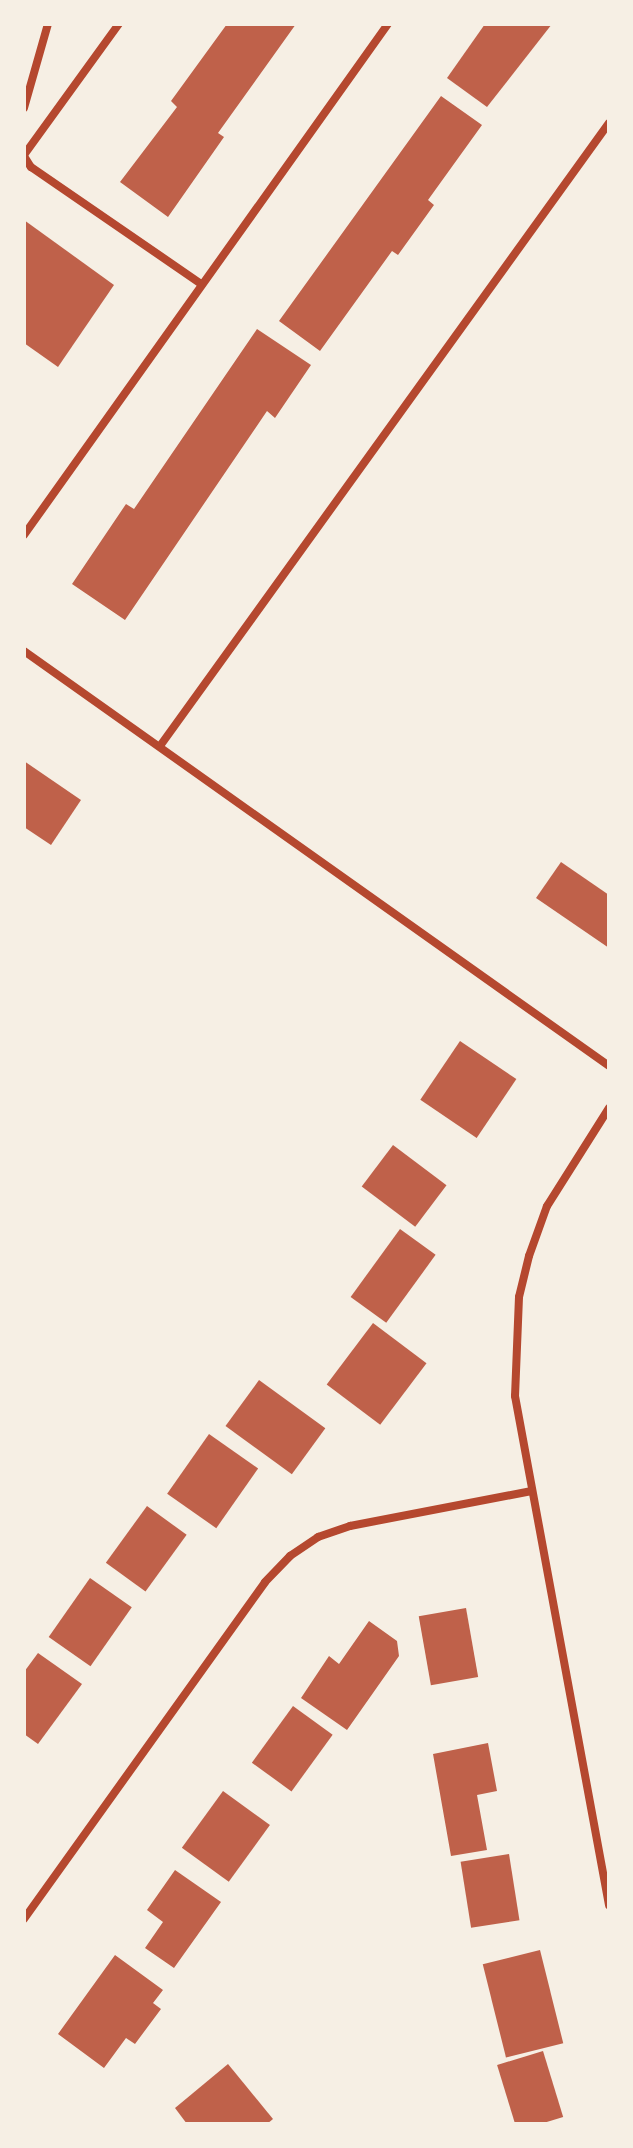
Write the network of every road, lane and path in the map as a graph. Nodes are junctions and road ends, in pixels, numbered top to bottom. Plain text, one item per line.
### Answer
1 (48, 24) edge
2 (119, 24) edge
3 (388, 24) edge
4 (24, 108) edge
5 (609, 123) edge
6 (24, 156) edge
7 (201, 284) junction
8 (24, 535) edge
9 (24, 651) edge
10 (160, 746) junction
11 (609, 1066) edge
12 (609, 1108) edge
13 (532, 1491) junction
14 (609, 1905) edge
15 (24, 1919) edge

1 - 4 street
2 - 6 street
3 - 7 street
5 - 10 street
6 - 7 street
7 - 8 street
9 - 10 street
10 - 11 street
12 - 13 street
13 - 14 street
13 - 15 street

